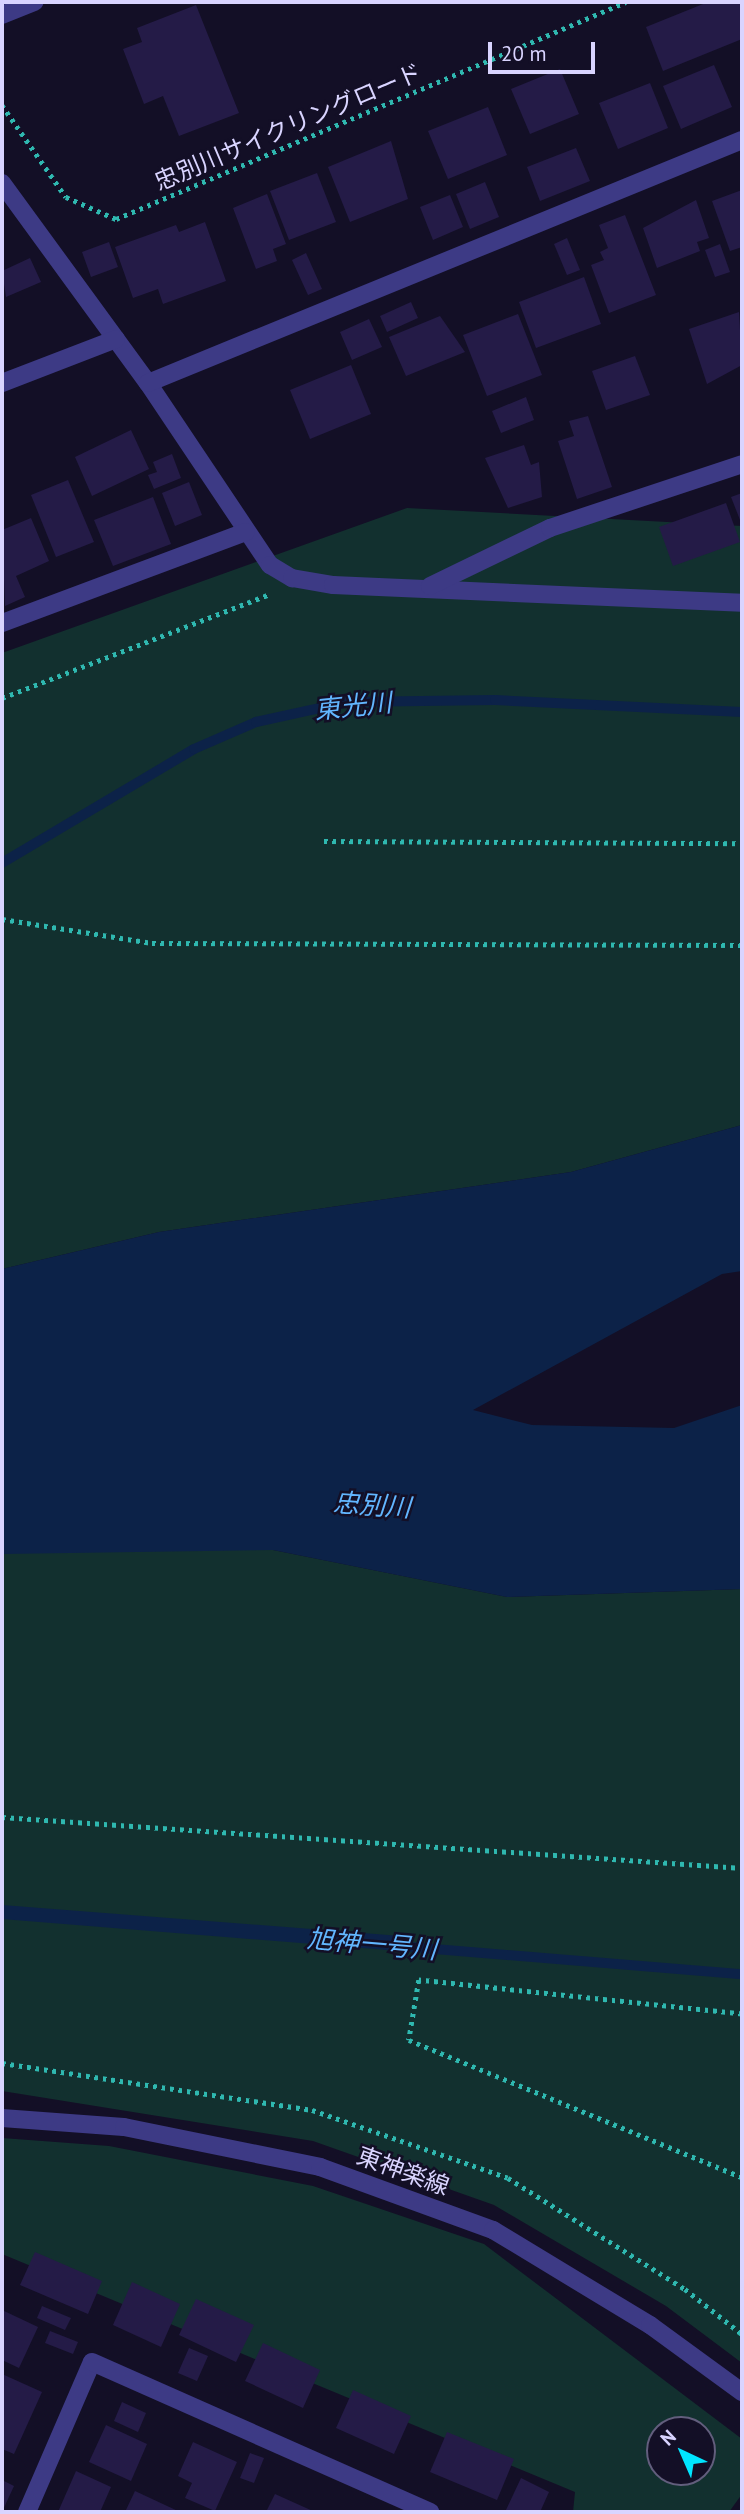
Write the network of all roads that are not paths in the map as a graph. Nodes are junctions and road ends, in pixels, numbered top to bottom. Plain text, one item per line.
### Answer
1 (34, 2) edge
2 (2, 15) edge
3 (742, 139) edge
4 (2, 183) edge
5 (116, 339) junction
6 (2, 383) edge
7 (148, 383) junction
8 (742, 464) edge
9 (246, 533) junction
10 (425, 588) junction
11 (742, 603) edge
12 (2, 624) edge
13 (2, 2118) edge
14 (742, 2392) edge
15 (27, 2512) edge
16 (430, 2512) edge

1 - 2 street
3 - 7 street
4 - 5 street
5 - 6 street
5 - 7 street
7 - 9 street
8 - 10 street
9 - 10 street
9 - 12 street
10 - 11 street
13 - 14 street, 東神楽線
15 - 16 street

